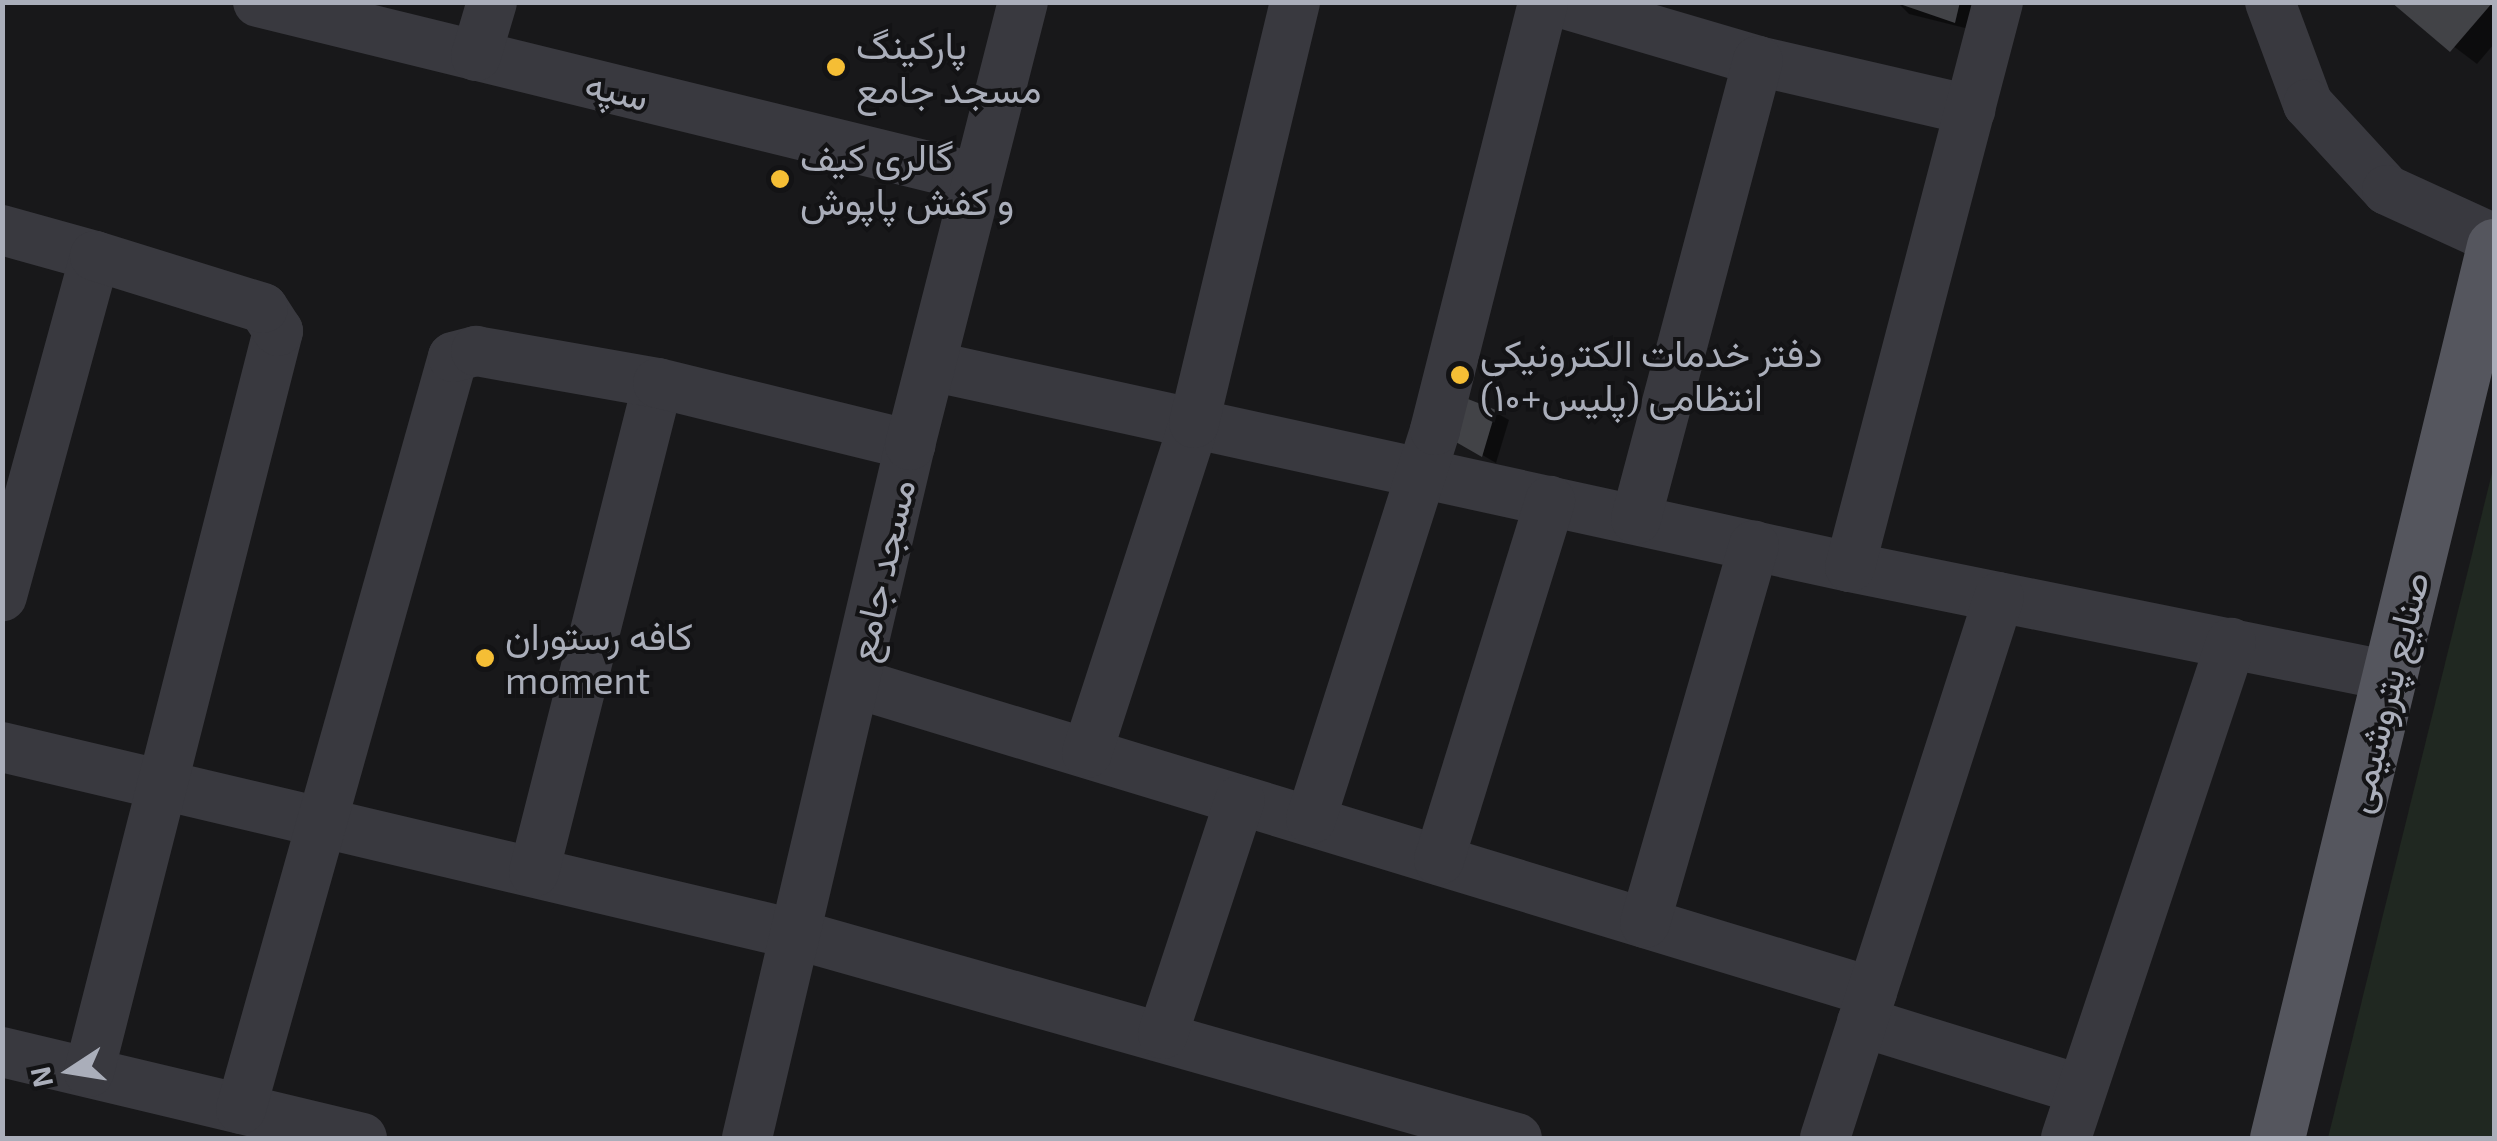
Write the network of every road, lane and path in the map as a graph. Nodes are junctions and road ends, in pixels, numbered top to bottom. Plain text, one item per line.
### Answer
1 (258, 2) edge
2 (492, 2) edge
3 (1023, 2) edge
4 (1296, 2) edge
5 (1543, 2) edge
6 (1558, 2) edge
7 (1998, 2) edge
8 (2270, 2) edge
9 (476, 56) junction
10 (1758, 61) junction
11 (1970, 110) junction
12 (976, 178) junction
13 (2, 230) edge
14 (2494, 242) edge
15 (95, 256) junction
16 (931, 366) junction
17 (658, 383) junction
18 (1194, 423) junction
19 (910, 445) junction
20 (1418, 474) junction
21 (1550, 501) junction
22 (1636, 520) junction
23 (1754, 546) junction
24 (1850, 566) junction
25 (1999, 597) junction
26 (2, 598) edge
27 (2231, 643) junction
28 (2390, 676) junction
29 (856, 683) junction
30 (2, 747) edge
31 (1087, 753) junction
32 (163, 784) junction
33 (1240, 800) junction
34 (1311, 819) junction
35 (322, 822) junction
36 (1440, 860) junction
37 (534, 872) junction
38 (1644, 923) junction
39 (798, 935) junction
40 (1867, 1007) junction
41 (1164, 1034) junction
42 (2, 1052) edge
43 (89, 1072) junction
44 (2081, 1090) junction
45 (241, 1109) junction
46 (362, 1138) edge
47 (747, 1138) edge
48 (1517, 1138) edge
49 (1825, 1138) edge
50 (2066, 1138) edge
51 (2277, 1138) edge

1 - 9 street, سپه
2 - 9 street
3 - 12 street, مسجد جامع
4 - 18 street
5 - 20 street
6 - 10 street
7 - 11 street
8 - 14 street
9 - 12 street, سپه
10 - 11 street
10 - 22 street
11 - 24 street
12 - 16 street, مسجد جامع
13 - 15 street
14 - 28 main road, صنایع پتروشیمی
15 - 26 street
15 - 32 street
16 - 18 street
16 - 19 street, مسجد جامع
17 - 19 street
17 - 35 street
17 - 37 street
18 - 20 street
18 - 31 street
19 - 29 street, مسجد جامع
20 - 21 street
20 - 34 street
21 - 22 street
21 - 36 street
22 - 23 street
23 - 24 street
23 - 38 street
24 - 25 street
25 - 27 street
25 - 40 street
27 - 28 street
27 - 44 street
28 - 51 main road, صنایع پتروشیمی
29 - 31 street
29 - 39 street, مسجد جامع
30 - 32 street
31 - 33 street
32 - 35 street
32 - 43 street
33 - 34 street
33 - 41 street
34 - 36 street
35 - 37 street
35 - 45 street
36 - 38 street
37 - 39 street
38 - 40 street
39 - 41 street
39 - 47 street, مسجد جامع
40 - 44 street
40 - 49 street
41 - 48 street
42 - 43 street
43 - 45 street
44 - 50 street
45 - 46 street

